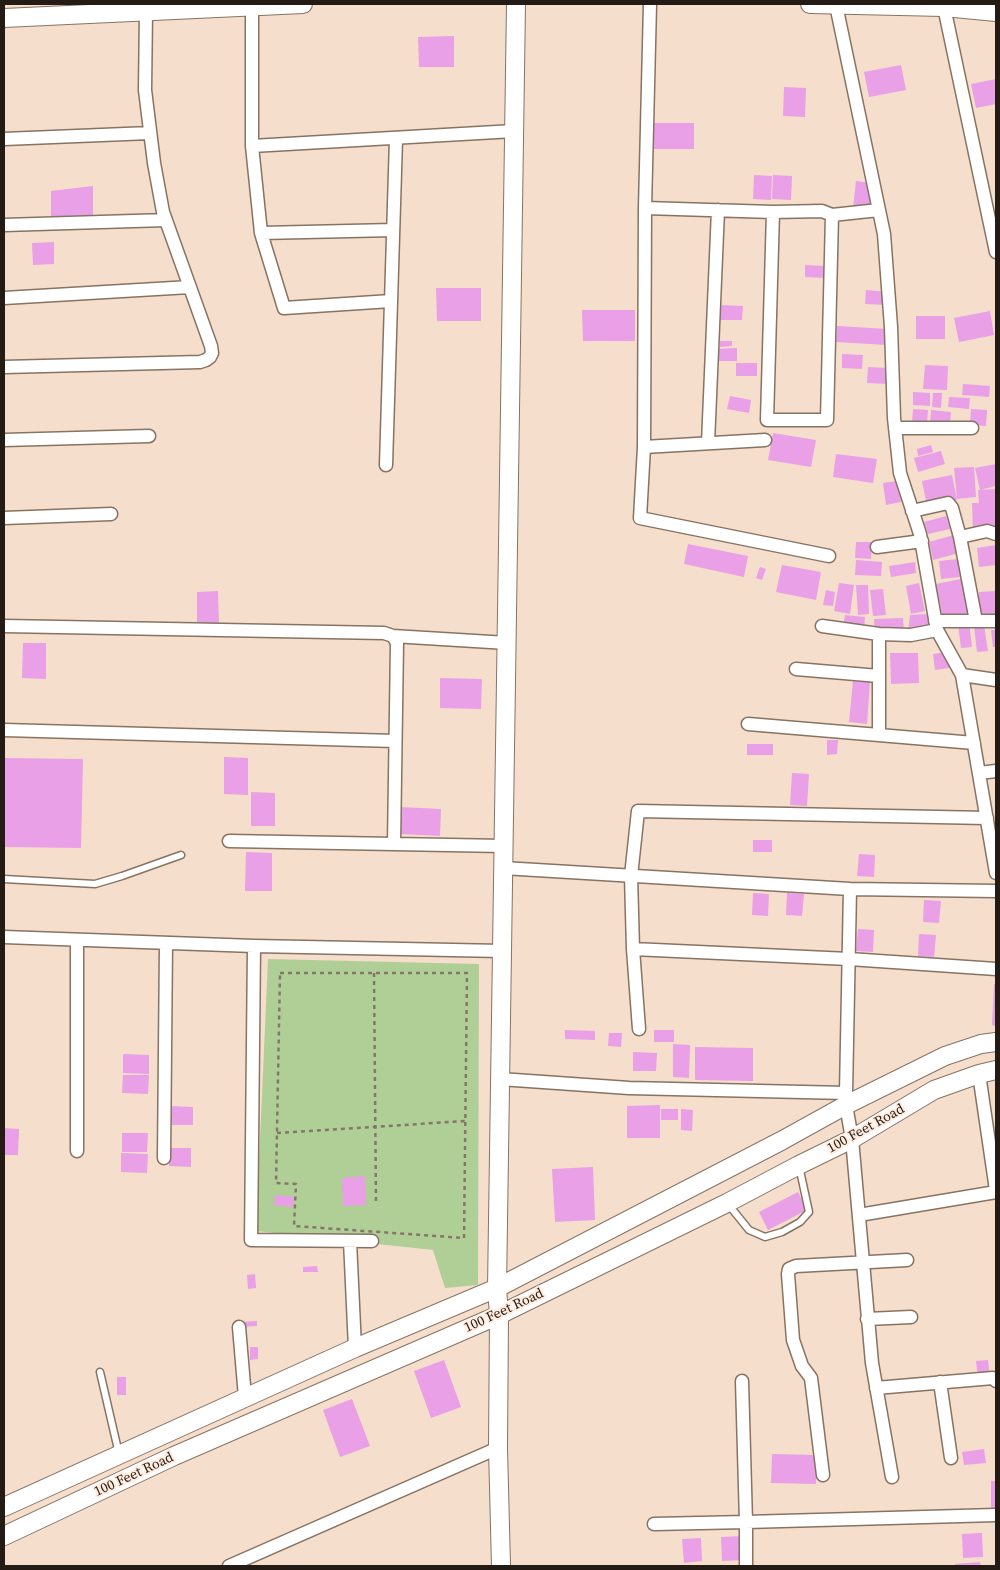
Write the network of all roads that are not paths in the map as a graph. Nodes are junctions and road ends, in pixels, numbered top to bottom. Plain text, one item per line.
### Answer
1 (303, 4) edge
2 (516, 4) edge
3 (650, 4) edge
4 (810, 4) edge
5 (836, 5) edge
6 (252, 6) junction
7 (944, 7) junction
8 (146, 11) junction
9 (996, 12) edge
10 (4, 18) edge
11 (514, 131) junction
12 (150, 133) junction
13 (396, 138) junction
14 (4, 139) edge
15 (252, 146) junction
16 (645, 208) junction
17 (718, 210) junction
18 (879, 210) junction
19 (773, 212) junction
20 (832, 215) junction
21 (166, 220) junction
22 (4, 225) edge
23 (393, 230) junction
24 (261, 233) junction
25 (996, 252) edge
26 (190, 287) junction
27 (4, 298) edge
28 (391, 301) junction
29 (4, 367) edge
30 (895, 428) junction
31 (972, 428) dead end
32 (149, 436) dead end
33 (4, 440) edge
34 (765, 440) dead end
35 (708, 443) junction
36 (644, 447) junction
37 (386, 465) dead end
38 (912, 511) junction
39 (112, 514) dead end
40 (4, 518) edge
41 (996, 534) edge
42 (960, 536) junction
43 (922, 541) junction
44 (877, 547) dead end
45 (829, 556) dead end
46 (976, 621) junction
47 (996, 621) edge
48 (4, 626) edge
49 (822, 626) dead end
50 (936, 626) junction
51 (879, 634) junction
52 (393, 636) junction
53 (507, 643) junction
54 (796, 669) dead end
55 (962, 675) junction
56 (879, 676) junction
57 (996, 680) edge
58 (748, 724) dead end
59 (4, 730) edge
60 (879, 735) junction
61 (395, 741) junction
62 (974, 743) junction
63 (996, 771) edge
64 (979, 773) junction
65 (987, 818) junction
66 (229, 841) dead end
67 (394, 844) junction
68 (504, 846) junction
69 (994, 849) edge
70 (180, 855) dead end
71 (503, 868) junction
72 (996, 873) edge
73 (632, 876) junction
74 (4, 879) edge
75 (850, 889) junction
76 (996, 891) edge
77 (4, 937) edge
78 (77, 940) junction
79 (166, 943) junction
80 (254, 946) junction
81 (633, 949) junction
82 (502, 951) junction
83 (848, 959) junction
84 (996, 969) edge
85 (639, 1029) dead end
86 (996, 1042) edge
87 (996, 1070) edge
88 (979, 1074) junction
89 (500, 1079) junction
90 (846, 1099) junction
91 (852, 1139) junction
92 (993, 1149) edge
93 (77, 1151) dead end
94 (164, 1158) dead end
95 (799, 1165) junction
96 (996, 1191) edge
97 (727, 1203) junction
98 (859, 1215) junction
99 (350, 1241) junction
100 (372, 1241) dead end
101 (907, 1260) dead end
102 (862, 1262) junction
103 (497, 1288) junction
104 (499, 1315) junction
105 (911, 1317) dead end
106 (868, 1319) junction
107 (239, 1326) dead end
108 (355, 1348) junction
109 (100, 1372) dead end
110 (742, 1380) dead end
111 (996, 1381) edge
112 (940, 1382) junction
113 (876, 1388) junction
114 (245, 1397) junction
115 (498, 1448) junction
116 (120, 1456) junction
117 (951, 1458) dead end
118 (823, 1475) dead end
119 (892, 1477) dead end
120 (4, 1507) edge
121 (996, 1515) edge
122 (746, 1522) junction
123 (654, 1524) dead end
124 (4, 1536) edge
125 (229, 1566) edge
126 (501, 1566) edge
127 (746, 1566) edge

1 - 6 main road
2 - 11 main road
3 - 16 street
4 - 5 main road
5 - 7 main road
5 - 18 street
6 - 8 main road
6 - 15 street
7 - 9 main road
7 - 25 street
8 - 10 main road
8 - 12 street
11 - 13 street
11 - 53 main road
12 - 14 street
12 - 21 street
13 - 15 street
13 - 23 street
15 - 24 street
16 - 17 street
16 - 36 street
17 - 19 street
17 - 35 street
18 - 20 street
18 - 30 street
19 - 20 street
19 - 20 street
21 - 22 street
21 - 26 street
23 - 24 street
23 - 28 street
24 - 28 street
26 - 27 street
26 - 29 street
28 - 37 street
30 - 31 street
30 - 38 street
32 - 33 street
34 - 35 street
35 - 36 street
36 - 45 street
38 - 42 street
38 - 43 street
39 - 40 street
41 - 42 street
42 - 46 street
43 - 44 street
43 - 50 street
46 - 47 street
46 - 50 street
48 - 52 street
49 - 51 street
50 - 51 street
50 - 55 street
51 - 56 street
52 - 53 street
52 - 61 street
53 - 68 main road
54 - 56 street
55 - 57 street
55 - 62 street
56 - 60 street
58 - 60 street
59 - 61 street
60 - 62 street
61 - 67 street
62 - 64 street
63 - 64 street
64 - 65 street
65 - 69 street
65 - 73 street
66 - 67 street
67 - 68 street
68 - 71 main road
69 - 72 street
70 - 74 lane
71 - 73 street
71 - 82 main road
73 - 75 street
73 - 81 street
75 - 76 street
75 - 83 street
77 - 78 street
78 - 79 street
78 - 93 street
79 - 80 street
79 - 94 street
80 - 82 street
80 - 99 street
81 - 83 street
81 - 85 street
82 - 89 main road
83 - 84 street
83 - 90 street
86 - 90 main road, 100 Feet Road
87 - 88 main road, 100 Feet Road
88 - 91 main road, 100 Feet Road
88 - 92 street
89 - 90 street
89 - 103 main road
90 - 91 street
90 - 103 main road, 100 Feet Road
91 - 95 main road, 100 Feet Road
91 - 98 street
92 - 96 street
95 - 97 main road, 100 Feet Road
95 - 97 lane
96 - 98 street
97 - 104 main road, 100 Feet Road
98 - 102 street
99 - 100 street
99 - 108 street
101 - 102 street
102 - 106 street
102 - 118 street
103 - 104 main road
103 - 108 main road, 100 Feet Road
104 - 115 main road
104 - 124 main road, 100 Feet Road
105 - 106 street
106 - 113 street
107 - 114 street
108 - 114 main road, 100 Feet Road
109 - 116 lane
110 - 122 street
111 - 112 street
112 - 113 street
112 - 117 street
113 - 119 street
114 - 116 main road, 100 Feet Road
115 - 125 street
115 - 126 main road
116 - 120 main road, 100 Feet Road
121 - 122 street
122 - 123 street
122 - 127 street

